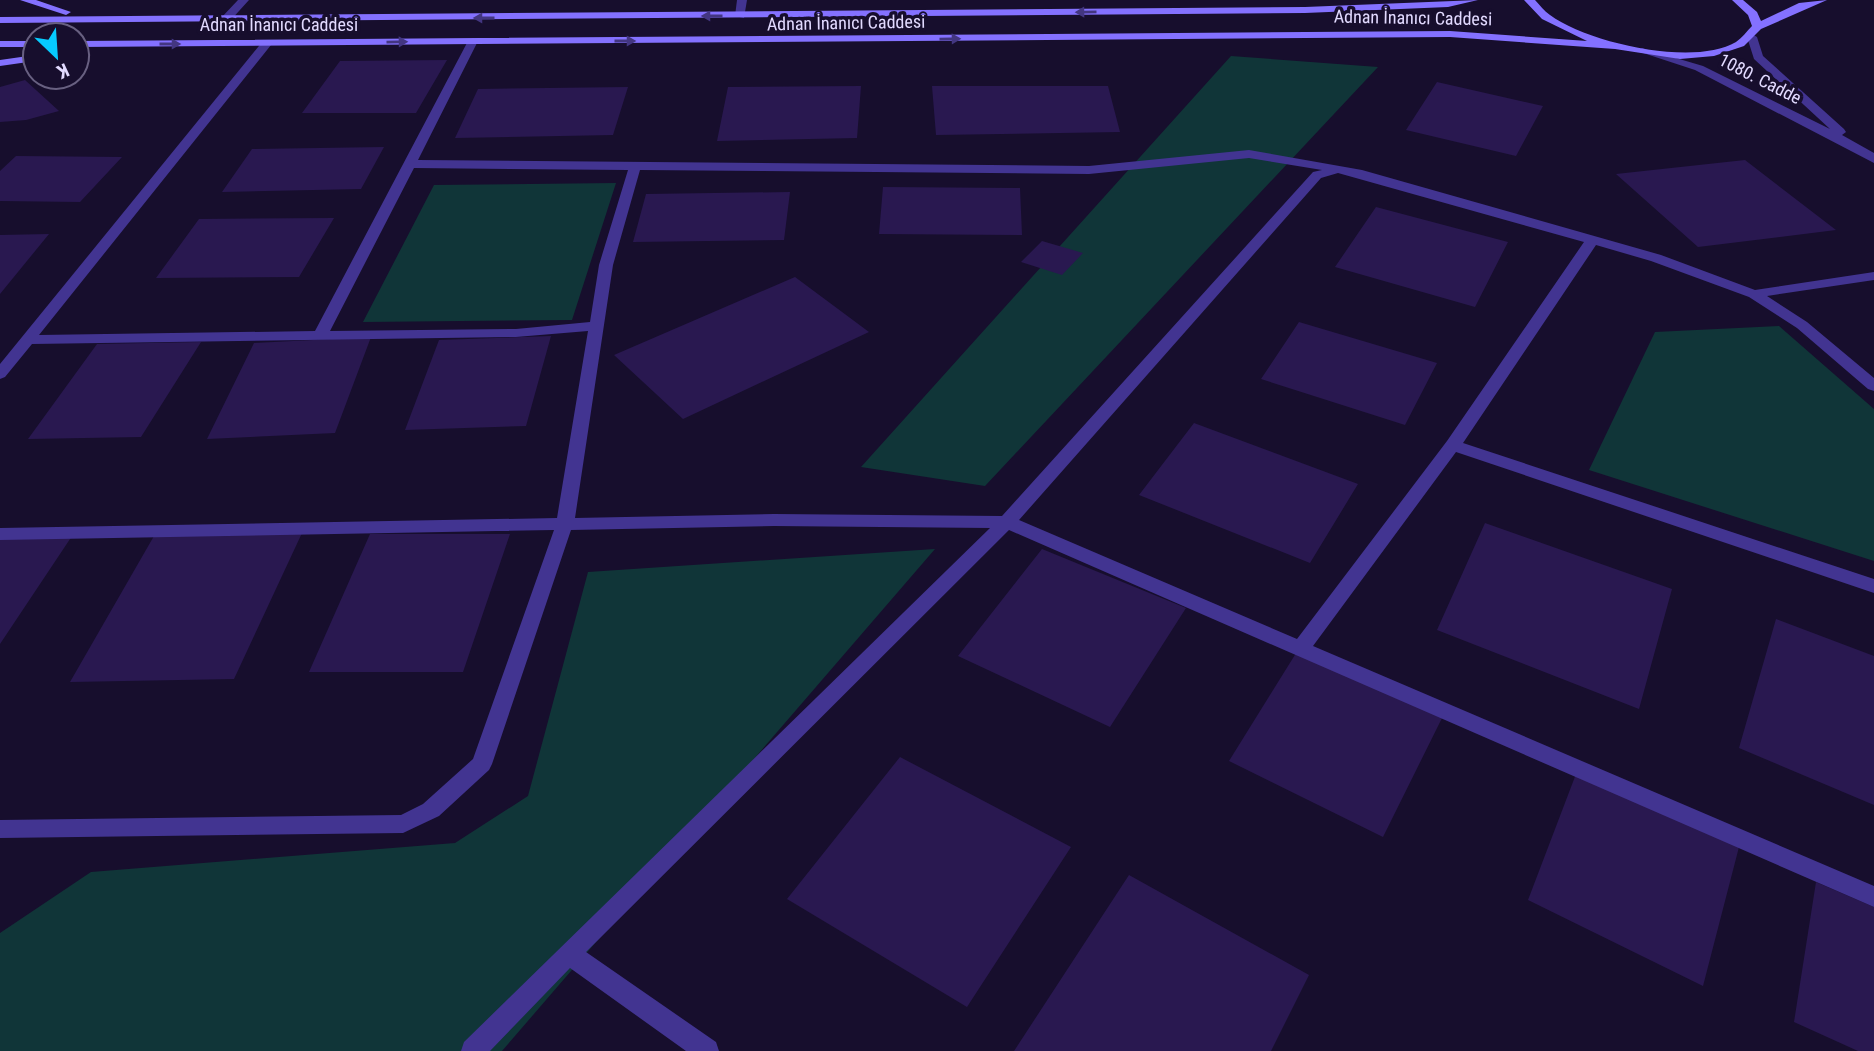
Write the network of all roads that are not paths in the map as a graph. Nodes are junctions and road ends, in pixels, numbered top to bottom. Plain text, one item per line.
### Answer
1 (25, 0) edge
2 (244, 0) edge
3 (742, 0) edge
4 (1473, 0) edge
5 (1529, 0) edge
6 (1737, 0) edge
7 (1822, 0) edge
8 (740, 16) junction
9 (0, 20) edge
10 (136, 20) junction
11 (225, 20) junction
12 (1755, 32) junction
13 (472, 41) junction
14 (267, 43) junction
15 (0, 44) edge
16 (21, 44) edge
17 (91, 44) edge
18 (134, 44) junction
19 (1614, 46) junction
20 (91, 50) edge
21 (1642, 51) junction
22 (21, 60) edge
23 (0, 63) edge
24 (1858, 148) junction
25 (1874, 159) edge
26 (408, 164) junction
27 (635, 166) junction
28 (1338, 169) junction
29 (1593, 239) junction
30 (1874, 275) edge
31 (1754, 294) junction
32 (596, 326) junction
33 (320, 337) junction
34 (30, 340) junction
35 (0, 374) edge
36 (1874, 386) edge
37 (1453, 445) junction
38 (1007, 522) junction
39 (565, 523) junction
40 (0, 534) edge
41 (1874, 586) edge
42 (1300, 649) junction
43 (0, 829) edge
44 (1874, 897) edge
45 (569, 953) junction
46 (473, 1051) edge
47 (707, 1051) edge

1 - 10 main road
2 - 11 street
3 - 8 street
4 -> 8 main road, Adnan İnanıcı Caddesi
5 - 19 main road
6 - 12 main road
7 - 12 main road
8 -> 11 main road, Adnan İnanıcı Caddesi
9 - 10 main road, Adnan İnanıcı Caddesi
10 - 11 main road, Adnan İnanıcı Caddesi
12 - 21 main road
12 - 24 street, 1080. Cadde
14 -> 13 main road, Adnan İnanıcı Caddesi
13 -> 19 main road, Adnan İnanıcı Caddesi
13 - 26 street
18 -> 14 main road, Adnan İnanıcı Caddesi
14 - 34 street
15 - 16 main road
17 - 18 main road, Adnan İnanıcı Caddesi
18 - 20 main road
19 - 21 main road
21 - 24 street, 1080. Cadde
22 - 23 main road
24 - 25 street, 1080. Cadde
26 - 27 street
26 - 33 street
27 - 28 street
27 - 32 street
28 - 29 street
28 - 38 street
29 - 31 street
29 - 37 street
30 - 31 street
31 - 36 street
32 - 33 street
32 - 39 street
33 - 34 street
34 - 35 street
37 - 41 street
37 - 42 street
38 - 39 street
38 - 42 street
38 - 45 street
39 - 40 street
39 - 43 street
42 - 44 street
45 - 46 street
45 - 47 street

